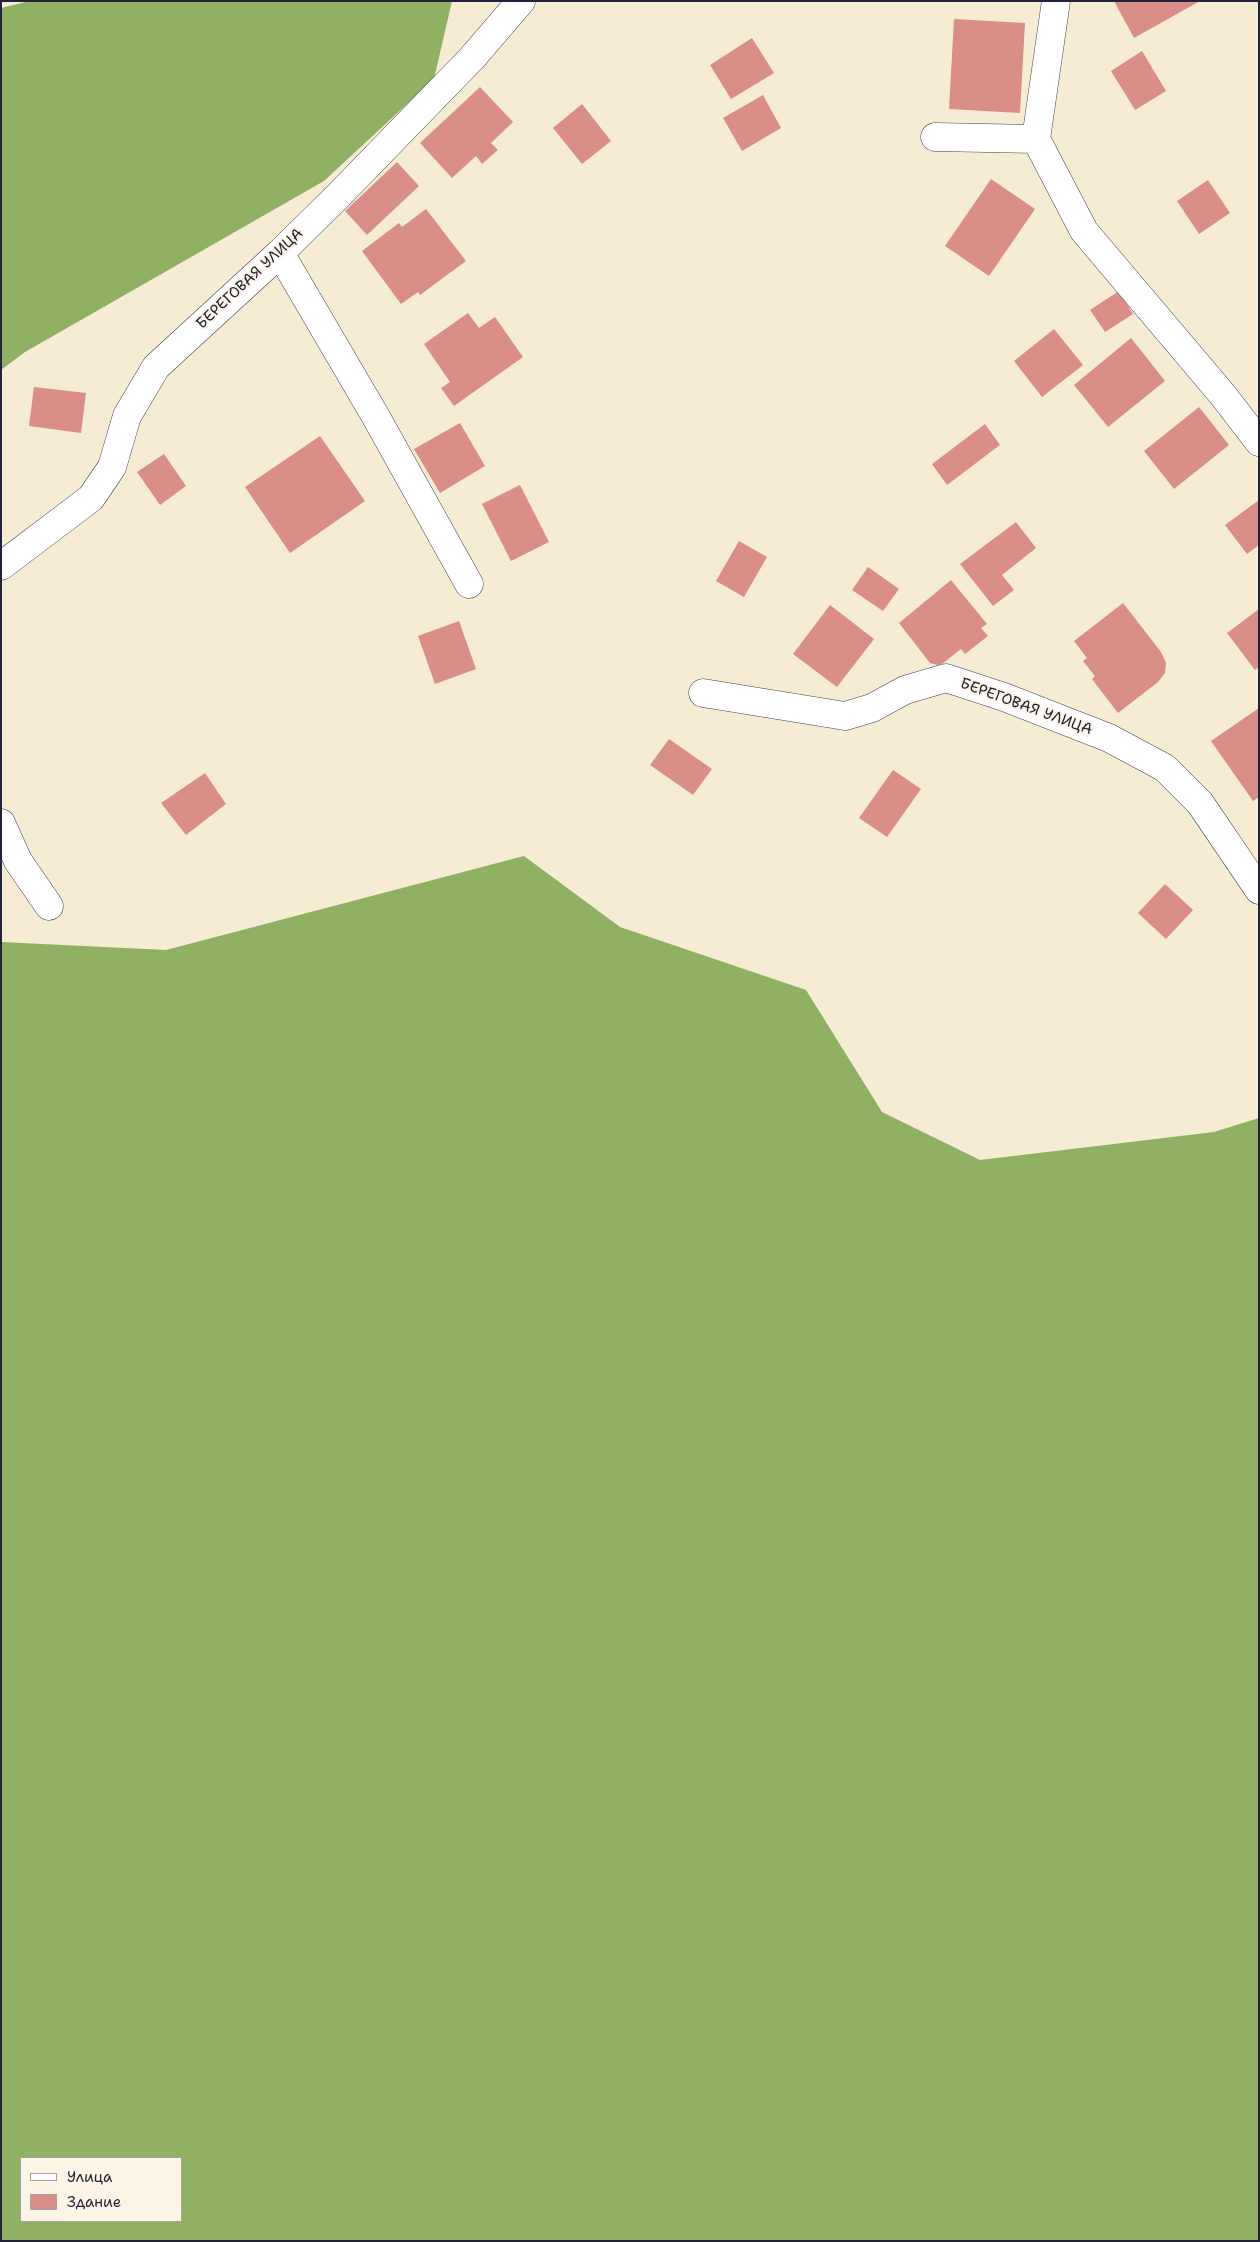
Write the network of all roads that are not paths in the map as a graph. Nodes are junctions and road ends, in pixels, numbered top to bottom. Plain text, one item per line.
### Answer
1 (521, 1) edge
2 (1056, 1) edge
3 (936, 137) dead end
4 (1036, 140) junction
5 (280, 253) junction
6 (1259, 442) edge
7 (1, 566) edge
8 (469, 584) dead end
9 (703, 693) dead end
10 (1, 823) edge
11 (1259, 890) edge
12 (49, 906) dead end

1 - 5 street, БЕРЕГОВАЯ УЛИЦА
2 - 4 street
3 - 4 street
4 - 6 street
5 - 7 street, БЕРЕГОВАЯ УЛИЦА
5 - 8 street
9 - 11 street, БЕРЕГОВАЯ УЛИЦА
10 - 12 street

